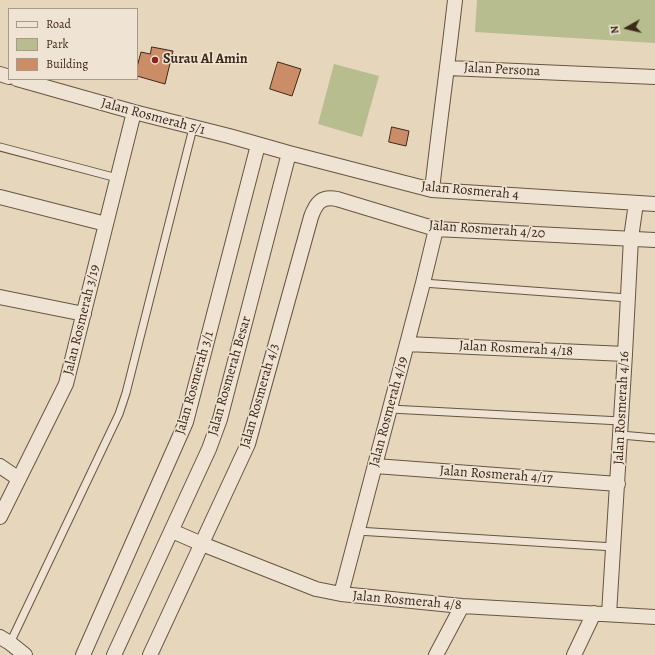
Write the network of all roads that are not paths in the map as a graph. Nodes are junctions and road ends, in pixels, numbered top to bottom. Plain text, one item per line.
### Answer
1 (455, 0) edge
2 (448, 68) junction
3 (655, 77) edge
4 (21, 80) edge
5 (134, 112) junction
6 (193, 128) junction
7 (258, 144) junction
8 (0, 147) edge
9 (289, 153) junction
10 (117, 178) junction
11 (432, 190) junction
12 (0, 197) edge
13 (636, 203) junction
14 (655, 204) edge
15 (311, 217) joint
16 (106, 224) junction
17 (436, 229) junction
18 (631, 238) junction
19 (655, 240) edge
20 (423, 283) junction
21 (0, 297) edge
22 (628, 298) junction
23 (84, 314) junction
24 (407, 344) junction
25 (625, 354) junction
26 (390, 409) junction
27 (621, 428) junction
28 (655, 438) edge
29 (0, 466) edge
30 (375, 466) junction
31 (19, 480) junction
32 (618, 484) junction
33 (0, 517) edge
34 (172, 531) junction
35 (357, 532) junction
36 (202, 544) junction
37 (614, 546) junction
38 (341, 594) junction
39 (462, 606) junction
40 (594, 613) junction
41 (609, 614) junction
42 (655, 617) edge
43 (5, 640) edge
44 (25, 655) edge
45 (83, 655) edge
46 (114, 655) edge
47 (150, 655) edge
48 (436, 655) edge
49 (574, 655) edge

1 - 2 street
2 - 3 street, Jalan Persona
2 - 11 street, Jalan Persona
4 - 5 street, Jalan Rosmerah 5/1
5 - 6 street, Jalan Rosmerah 5/1
5 - 10 street, Jalan Rosmerah 3/19
6 - 7 street, Jalan Rosmerah 5/1
6 - 43 lane
7 - 9 street, Jalan Rosmerah 5/1
7 - 45 street, Jalan Rosmerah 3/1
8 - 10 lane
9 - 11 street, Jalan Rosmerah 4
9 - 34 street, Jalan Rosmerah Besar
10 - 16 street, Jalan Rosmerah 3/19
11 - 13 street, Jalan Rosmerah 4
12 - 16 street
13 - 14 street, Jalan Rosmerah 4
13 - 18 street, Jalan Rosmerah 4/16
15 - 17 street, Jalan Rosmerah 4/20
15 - 36 street, Jalan Rosmerah 4/3
16 - 23 street, Jalan Rosmerah 3/19
17 - 18 street, Jalan Rosmerah 4/20
17 - 20 street, Jalan Rosmerah 4/19
18 - 19 street, Jalan Rosmerah 4/20
18 - 22 street, Jalan Rosmerah 4/16
20 - 22 lane
20 - 24 street, Jalan Rosmerah 4/19
21 - 23 street
22 - 25 street, Jalan Rosmerah 4/16
23 - 31 street, Jalan Rosmerah 3/19
24 - 25 street, Jalan Rosmerah 4/18
24 - 26 street, Jalan Rosmerah 4/19
25 - 27 street, Jalan Rosmerah 4/16
26 - 27 lane
26 - 30 street, Jalan Rosmerah 4/19
27 - 28 lane
27 - 32 street, Jalan Rosmerah 4/16
29 - 31 street
30 - 32 street, Jalan Rosmerah 4/17
30 - 35 street, Jalan Rosmerah 4/19
31 - 33 street, Jalan Rosmerah 3/19
32 - 37 street, Jalan Rosmerah 4/16
34 - 36 street, Jalan Rosmerah 4/8
34 - 46 street, Jalan Rosmerah Besar
35 - 37 lane
35 - 38 street, Jalan Rosmerah 4/19
36 - 38 street, Jalan Rosmerah 4/8
36 - 47 street, Jalan Rosmerah 4/3
37 - 41 street, Jalan Rosmerah 4/16
38 - 39 street, Jalan Rosmerah 4/8
39 - 40 street, Jalan Rosmerah 4/8
39 - 48 street
40 - 41 street, Jalan Rosmerah 4/8
40 - 49 street
41 - 42 street, Jalan Rosmerah 4/8
43 - 44 street

